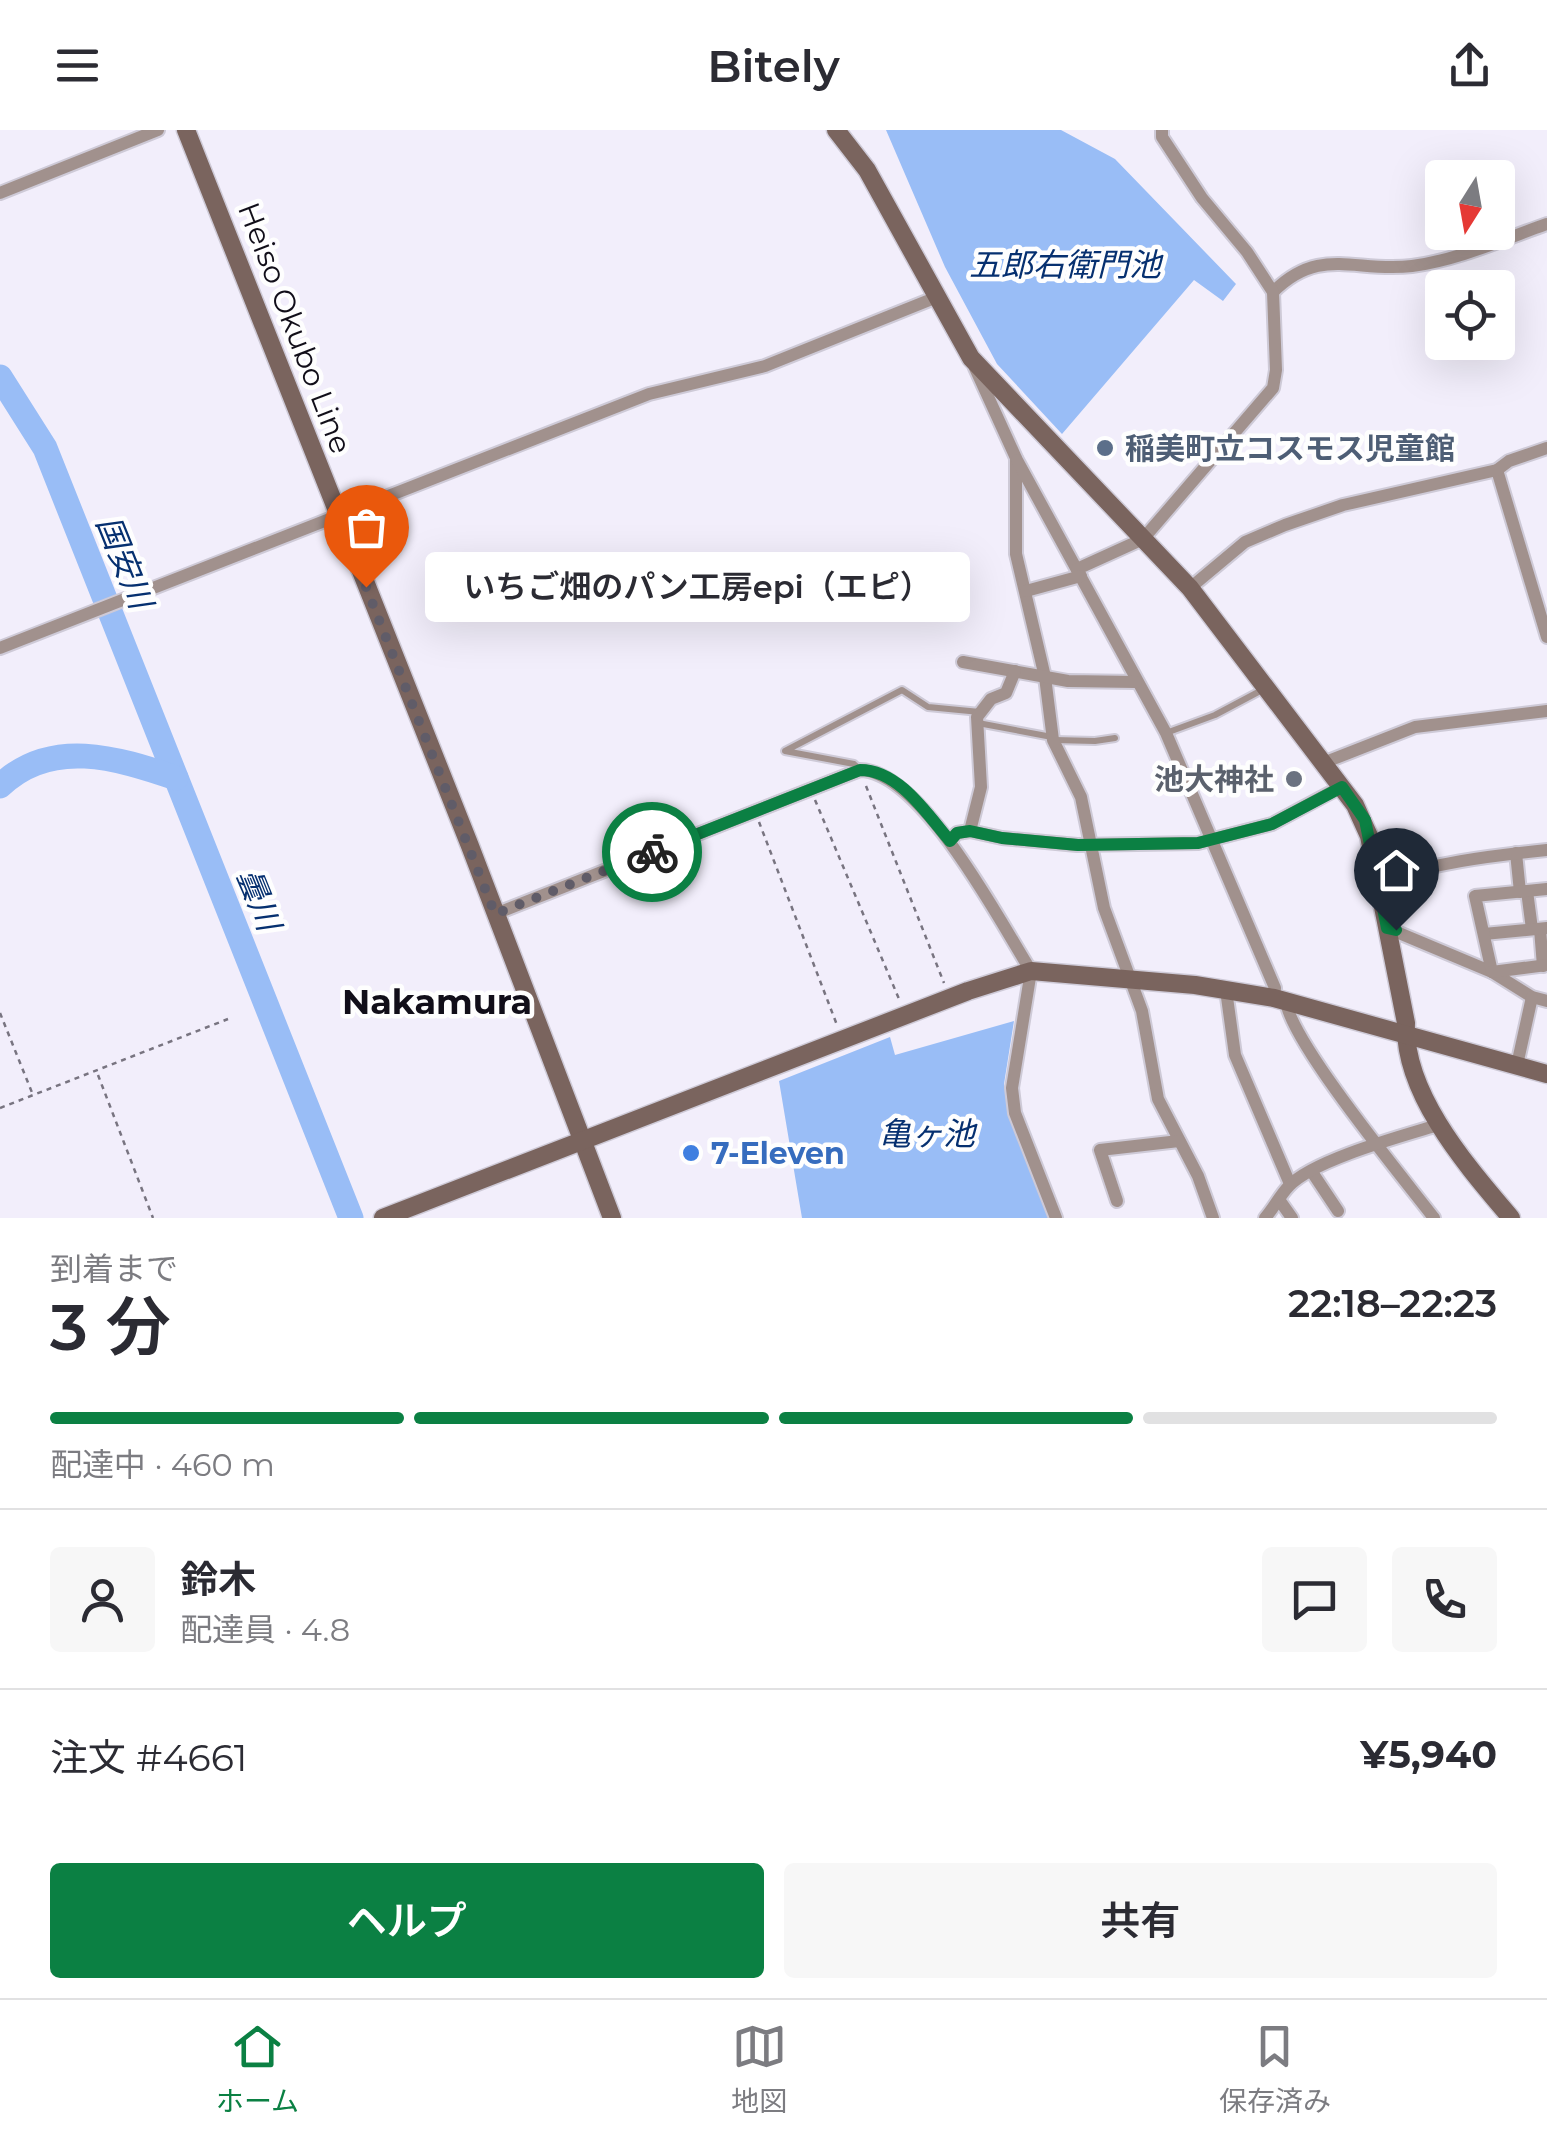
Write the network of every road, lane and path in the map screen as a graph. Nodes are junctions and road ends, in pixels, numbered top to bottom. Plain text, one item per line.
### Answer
1 (158, 130) edge
2 (186, 130) edge
3 (836, 130) edge
4 (1162, 130) edge
5 (0, 192) edge
6 (1547, 224) edge
7 (1273, 292) junction
8 (937, 297) junction
9 (970, 358) junction
10 (1547, 448) edge
11 (1016, 458) junction
12 (1498, 470) junction
13 (339, 516) junction
14 (1143, 539) junction
15 (1079, 573) junction
16 (1190, 588) junction
17 (1026, 591) junction
18 (1547, 637) edge
19 (0, 648) edge
20 (964, 662) dead end
21 (1015, 670) junction
22 (1045, 677) junction
23 (1136, 682) junction
24 (1267, 687) junction
25 (1547, 711) edge
26 (979, 717) junction
27 (1166, 733) junction
28 (1115, 738) dead end
29 (1053, 739) junction
30 (1324, 764) junction
31 (860, 770) junction
32 (1342, 787) junction
33 (810, 789) junction
34 (755, 811) junction
35 (970, 831) junction
36 (1212, 840) junction
37 (950, 841) junction
38 (1092, 844) junction
39 (1547, 850) edge
40 (1516, 853) junction
41 (1377, 882) junction
42 (1547, 889) edge
43 (1524, 891) junction
44 (495, 914) junction
45 (1387, 928) junction
46 (1540, 929) edge
47 (1484, 934) junction
48 (1545, 966) edge
49 (1031, 972) junction
50 (1492, 972) junction
51 (1130, 980) junction
52 (1226, 990) junction
53 (1532, 997) junction
54 (950, 998) junction
55 (1280, 999) junction
56 (1547, 1001) edge
57 (0, 1013) edge
58 (906, 1015) junction
59 (228, 1019) dead end
60 (1406, 1034) junction
61 (843, 1039) junction
62 (1517, 1065) junction
63 (97, 1072) junction
64 (1547, 1074) edge
65 (33, 1096) junction
66 (0, 1108) edge
67 (1438, 1125) junction
68 (582, 1140) junction
69 (1178, 1141) junction
70 (1378, 1144) junction
71 (1312, 1172) junction
72 (1290, 1184) junction
73 (1280, 1201) junction
74 (1117, 1202) dead end
75 (1338, 1211) dead end
76 (387, 1216) edge
77 (153, 1218) edge
78 (612, 1218) edge
79 (1056, 1218) edge
80 (1214, 1218) edge
81 (1265, 1218) edge
82 (1292, 1218) edge
83 (1434, 1218) edge
84 (1511, 1218) edge

1 - 5 street
2 - 13 street, Heiso Okubo Line
3 - 8 street
4 - 7 street
6 - 7 street
7 - 14 street
8 - 9 street
8 - 13 street
9 - 11 street
9 - 14 street
10 - 12 street
11 - 15 street
11 - 17 street
12 - 16 street
12 - 18 street
13 - 19 street
13 - 44 street, Heiso Okubo Line
14 - 15 street
14 - 16 street
15 - 17 street
15 - 23 street
16 - 24 street
17 - 22 street
20 - 21 street
21 - 22 street
21 - 26 street
22 - 23 street
22 - 29 street
23 - 27 street
24 - 27 lane
24 - 30 street
25 - 30 street
26 - 29 lane
26 - 31 lane
26 - 35 street
27 - 36 street
28 - 29 lane
29 - 38 street
30 - 32 street
31 - 33 street
31 - 37 street
31 - 54 path
32 - 36 street
32 - 41 street
33 - 34 street
33 - 58 path
34 - 44 street
34 - 61 path
35 - 37 street
35 - 38 street
36 - 38 street
36 - 55 street
37 - 49 street
38 - 51 street
39 - 40 street
40 - 41 street
40 - 43 street
41 - 45 street
42 - 43 street
43 - 46 street
43 - 47 street
44 - 68 street, Heiso Okubo Line
45 - 50 street
45 - 60 street
46 - 47 street
46 - 48 street
47 - 50 street
48 - 50 street
49 - 51 street
49 - 54 street
49 - 79 street
50 - 53 street
51 - 52 street
51 - 69 street
52 - 55 street
52 - 72 street
53 - 56 street
53 - 62 street
54 - 58 street
55 - 60 street
55 - 70 street
57 - 65 path
58 - 61 street
59 - 63 path
60 - 62 street
60 - 67 street
61 - 68 street
62 - 64 street
63 - 65 path
63 - 77 path
65 - 66 path
67 - 70 street
67 - 84 street
68 - 76 street
68 - 78 street, Heiso Okubo Line
69 - 74 street
69 - 80 street
70 - 71 street
70 - 83 street
71 - 72 street
71 - 75 street
72 - 73 street
73 - 81 street
73 - 82 street

